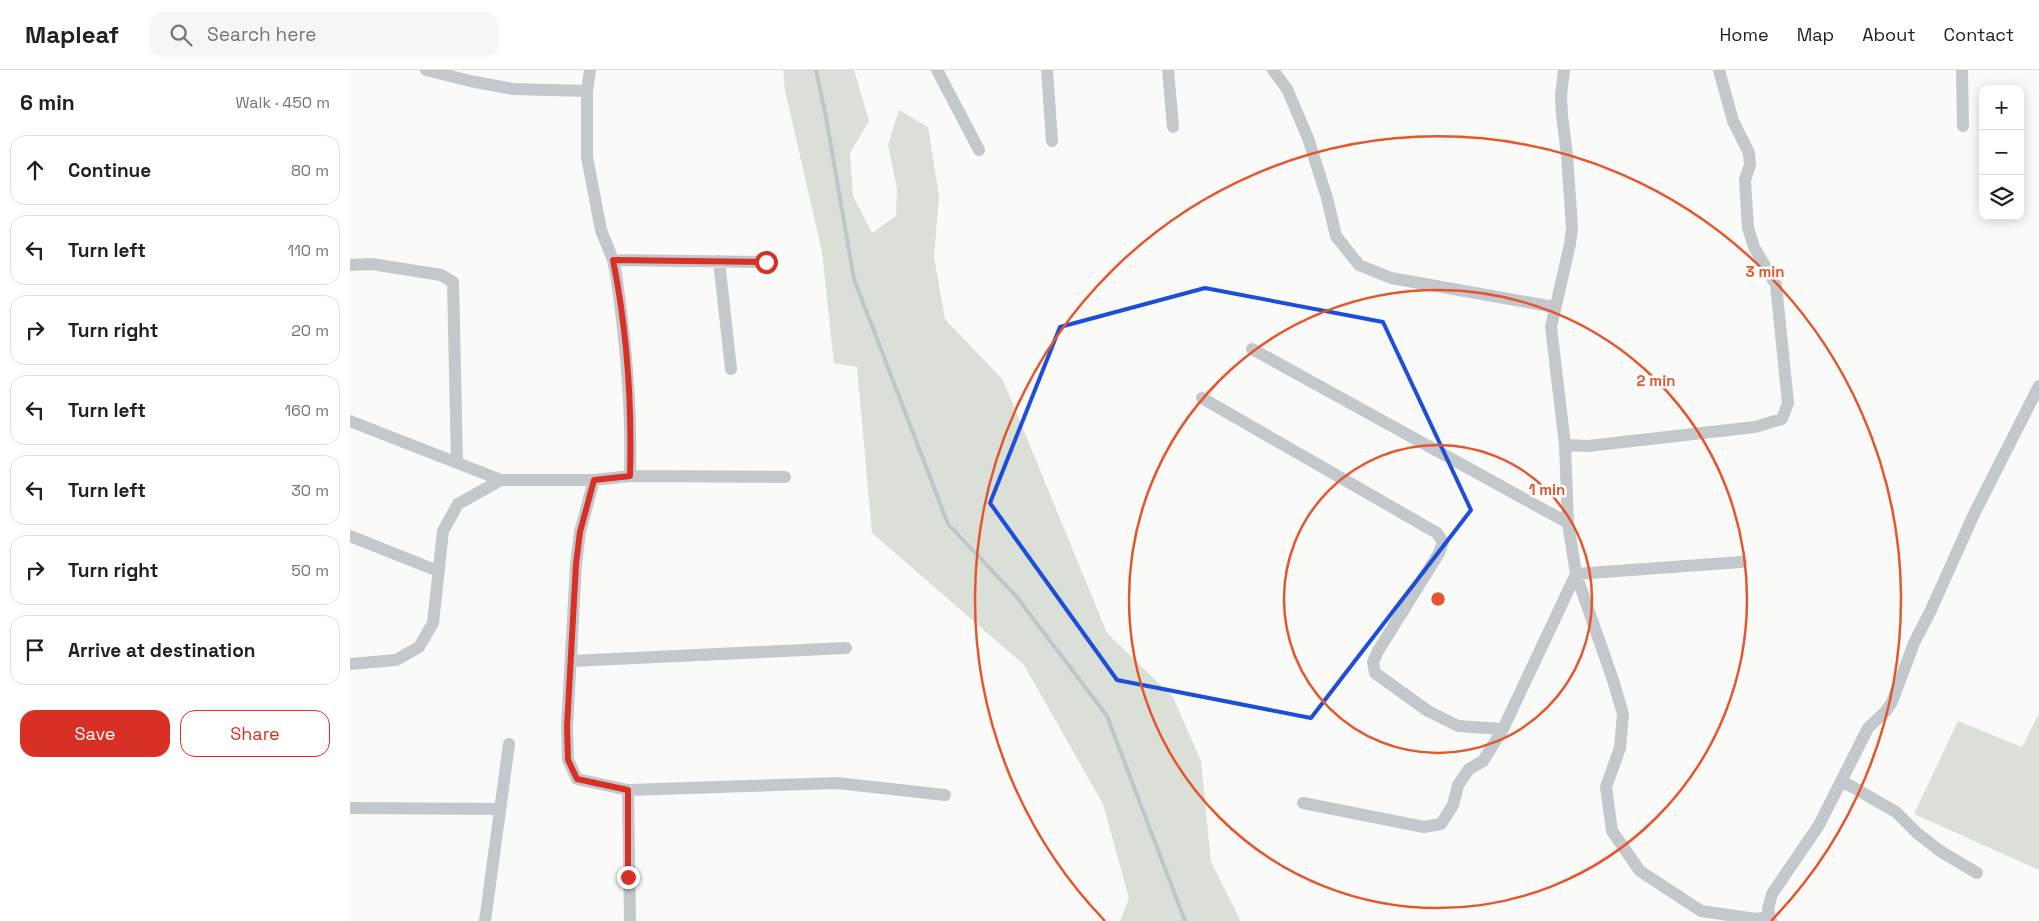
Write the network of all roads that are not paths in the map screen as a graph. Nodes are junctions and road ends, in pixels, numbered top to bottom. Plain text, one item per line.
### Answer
1 (426, 70) edge
2 (590, 70) edge
3 (937, 70) edge
4 (1047, 70) edge
5 (1168, 70) edge
6 (1273, 70) edge
7 (1564, 70) edge
8 (1720, 70) edge
9 (1962, 70) edge
10 (587, 91) junction
11 (1963, 126) dead end
12 (1173, 127) dead end
13 (1052, 141) dead end
14 (979, 150) dead end
15 (613, 260) junction
16 (719, 261) junction
17 (766, 262) dead end
18 (350, 265) edge
19 (1554, 307) junction
20 (1252, 349) dead end
21 (731, 369) dead end
22 (2039, 386) edge
23 (1202, 398) dead end
24 (350, 421) edge
25 (1565, 445) junction
26 (457, 463) junction
27 (630, 476) junction
28 (785, 477) dead end
29 (501, 480) junction
30 (594, 480) junction
31 (1568, 523) junction
32 (350, 536) edge
33 (1741, 562) dead end
34 (438, 571) junction
35 (1576, 574) junction
36 (846, 648) dead end
37 (571, 661) junction
38 (350, 664) edge
39 (1503, 729) junction
40 (509, 744) dead end
41 (1842, 782) junction
42 (628, 790) junction
43 (945, 795) dead end
44 (1303, 803) dead end
45 (350, 808) edge
46 (500, 809) junction
47 (1977, 873) dead end
48 (1770, 919) edge
49 (485, 921) edge
50 (630, 921) edge

1 - 10 street
2 - 10 street
3 - 14 street
4 - 13 street
5 - 12 street
6 - 19 street
7 - 19 street
8 - 25 street
9 - 11 street
10 - 15 street
15 - 16 street
15 - 27 street
16 - 17 street
16 - 21 street
18 - 26 street
19 - 25 street
20 - 31 street
22 - 41 street
23 - 39 street
24 - 26 street
25 - 31 street
26 - 29 street
27 - 28 street
27 - 30 street
29 - 30 street
29 - 34 street
30 - 37 street
31 - 35 street
32 - 34 street
33 - 35 street
34 - 38 street
35 - 39 street
35 - 48 street
36 - 37 street
37 - 42 street
39 - 44 street
40 - 46 street
41 - 47 street
41 - 48 street
42 - 43 street
42 - 50 street
45 - 46 street
46 - 49 street

